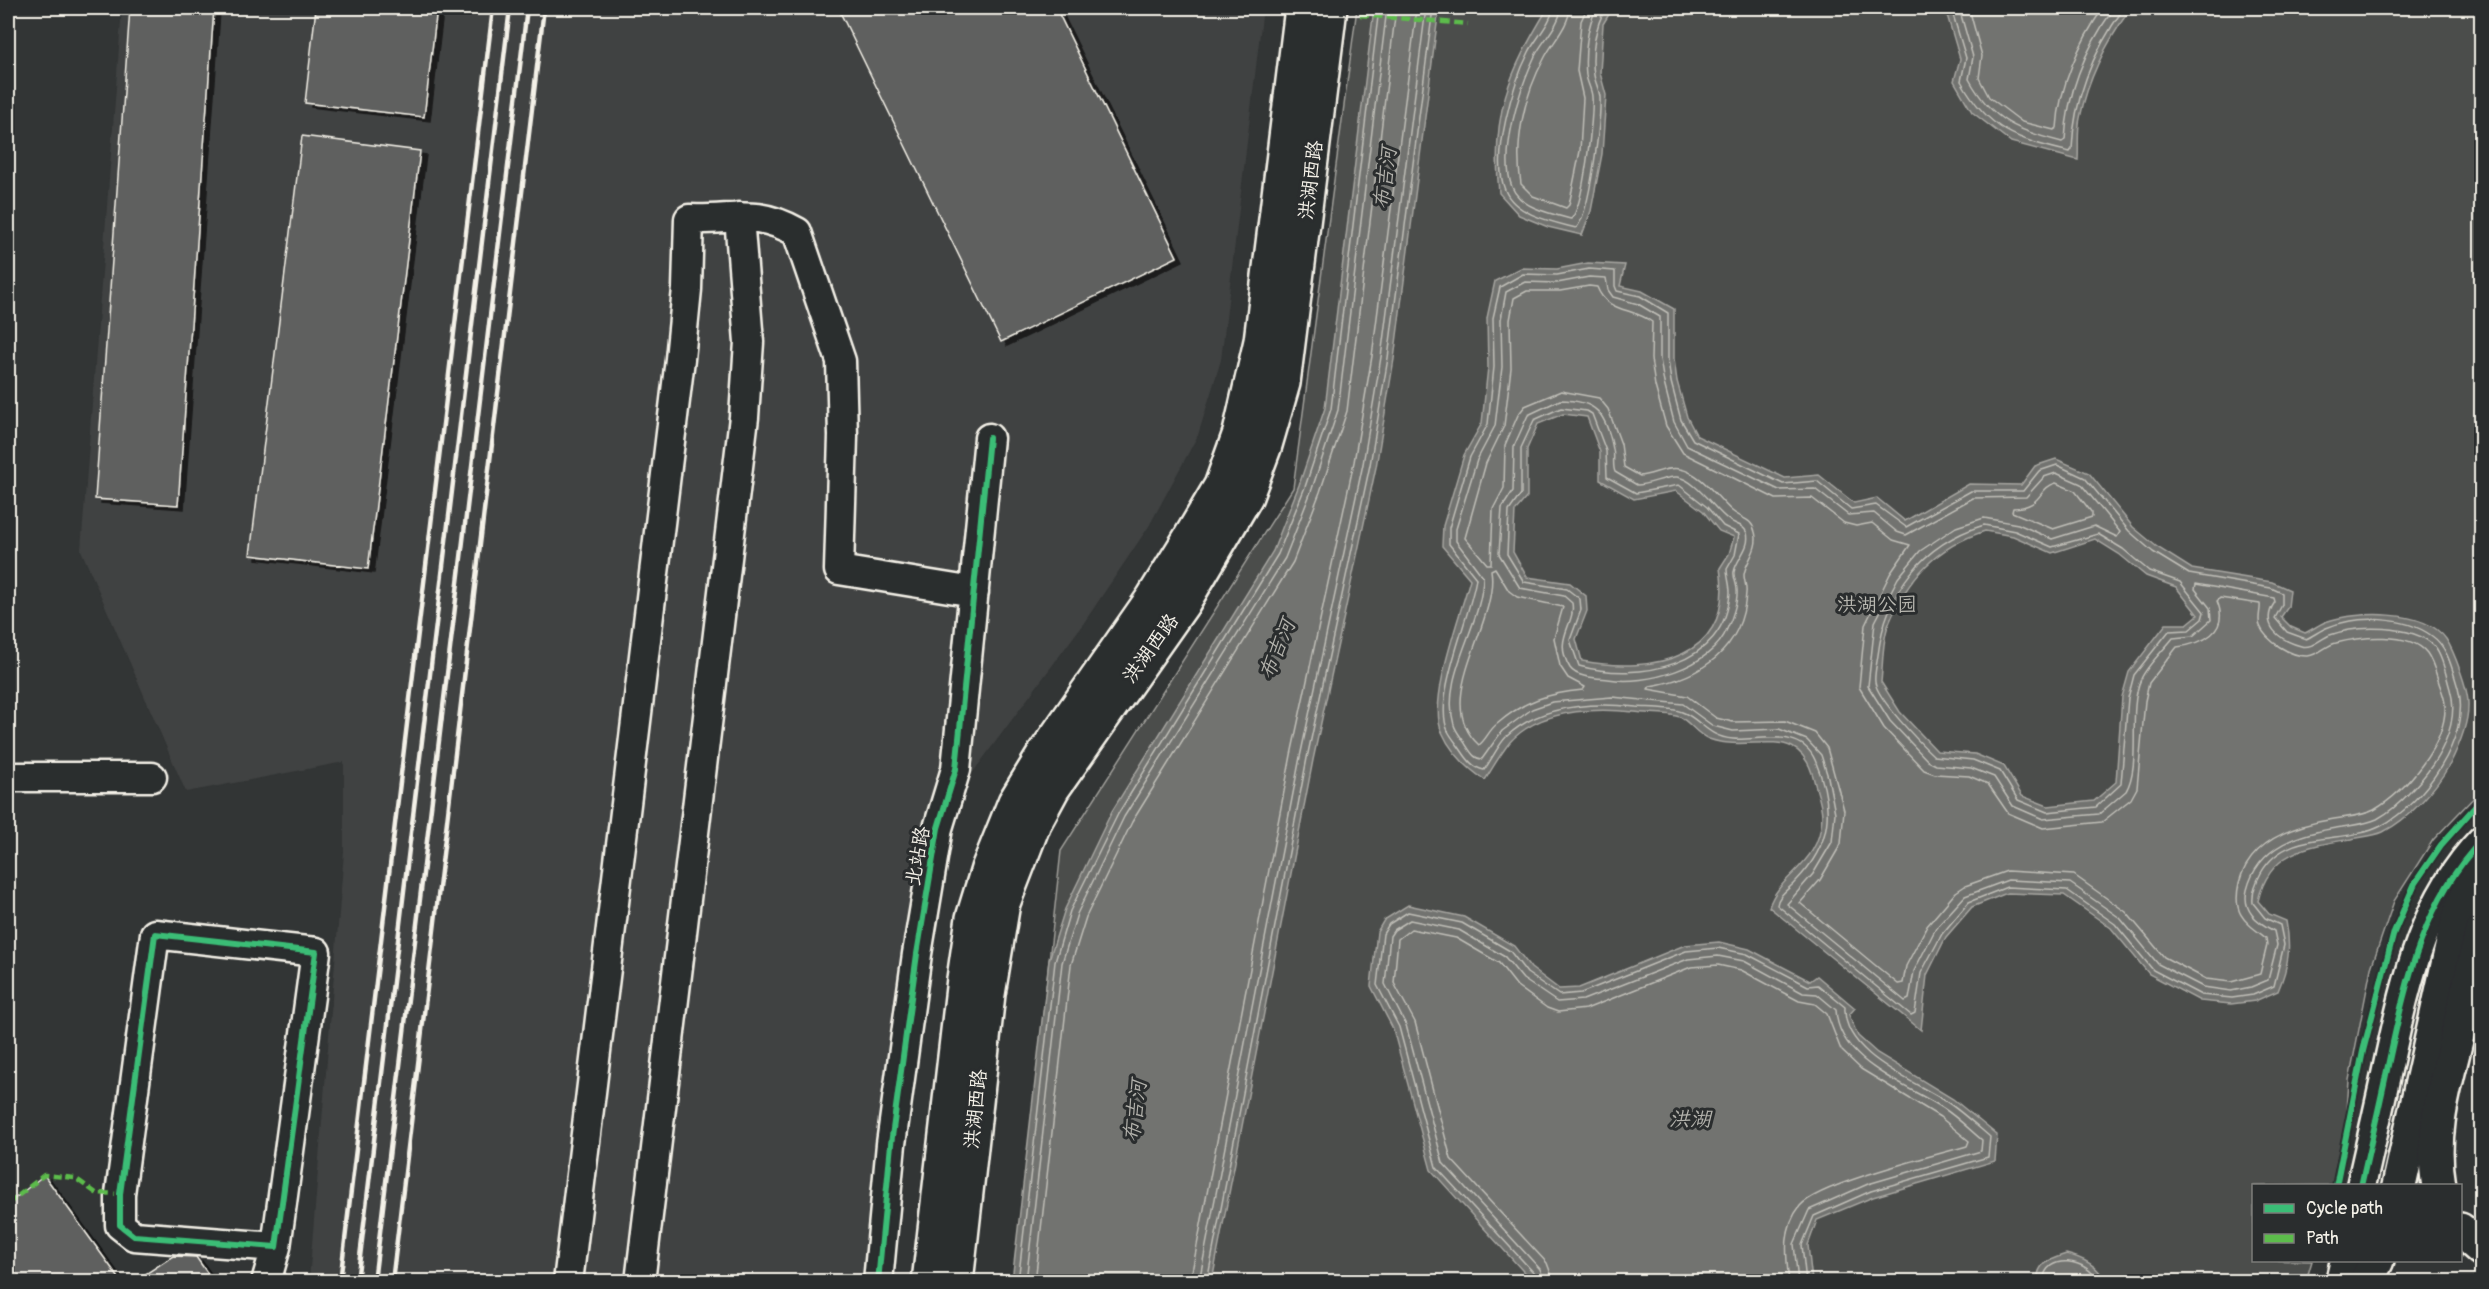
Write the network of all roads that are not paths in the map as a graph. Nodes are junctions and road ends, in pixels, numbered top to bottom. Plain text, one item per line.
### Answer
1 (1302, 8) edge
2 (1330, 8) edge
3 (739, 217) junction
4 (989, 438) dead end
5 (974, 592) junction
6 (8, 777) edge
7 (152, 777) dead end
8 (2481, 840) edge
9 (2481, 864) edge
10 (2481, 931) edge
11 (2361, 1184) edge
12 (2398, 1184) edge
13 (2439, 1184) edge
14 (2462, 1232) edge
15 (276, 1247) junction
16 (2481, 1249) edge
17 (2345, 1262) edge
18 (2377, 1262) edge
19 (266, 1281) edge
20 (568, 1281) edge
21 (640, 1281) edge
22 (878, 1281) edge
23 (929, 1281) edge
24 (956, 1281) edge
25 (2340, 1281) edge
26 (2366, 1281) edge

1 - 23 main road, 洪湖西路
2 - 24 main road, 洪湖西路
3 - 5 street
3 - 20 street
3 - 21 street
4 - 5 street, 北站路
5 - 22 street, 北站路
6 - 7 street
8 - 11 street
9 - 12 main road
10 - 13 main road
14 - 16 main road
15 - 15 street
15 - 19 street
17 - 25 street
18 - 26 main road

